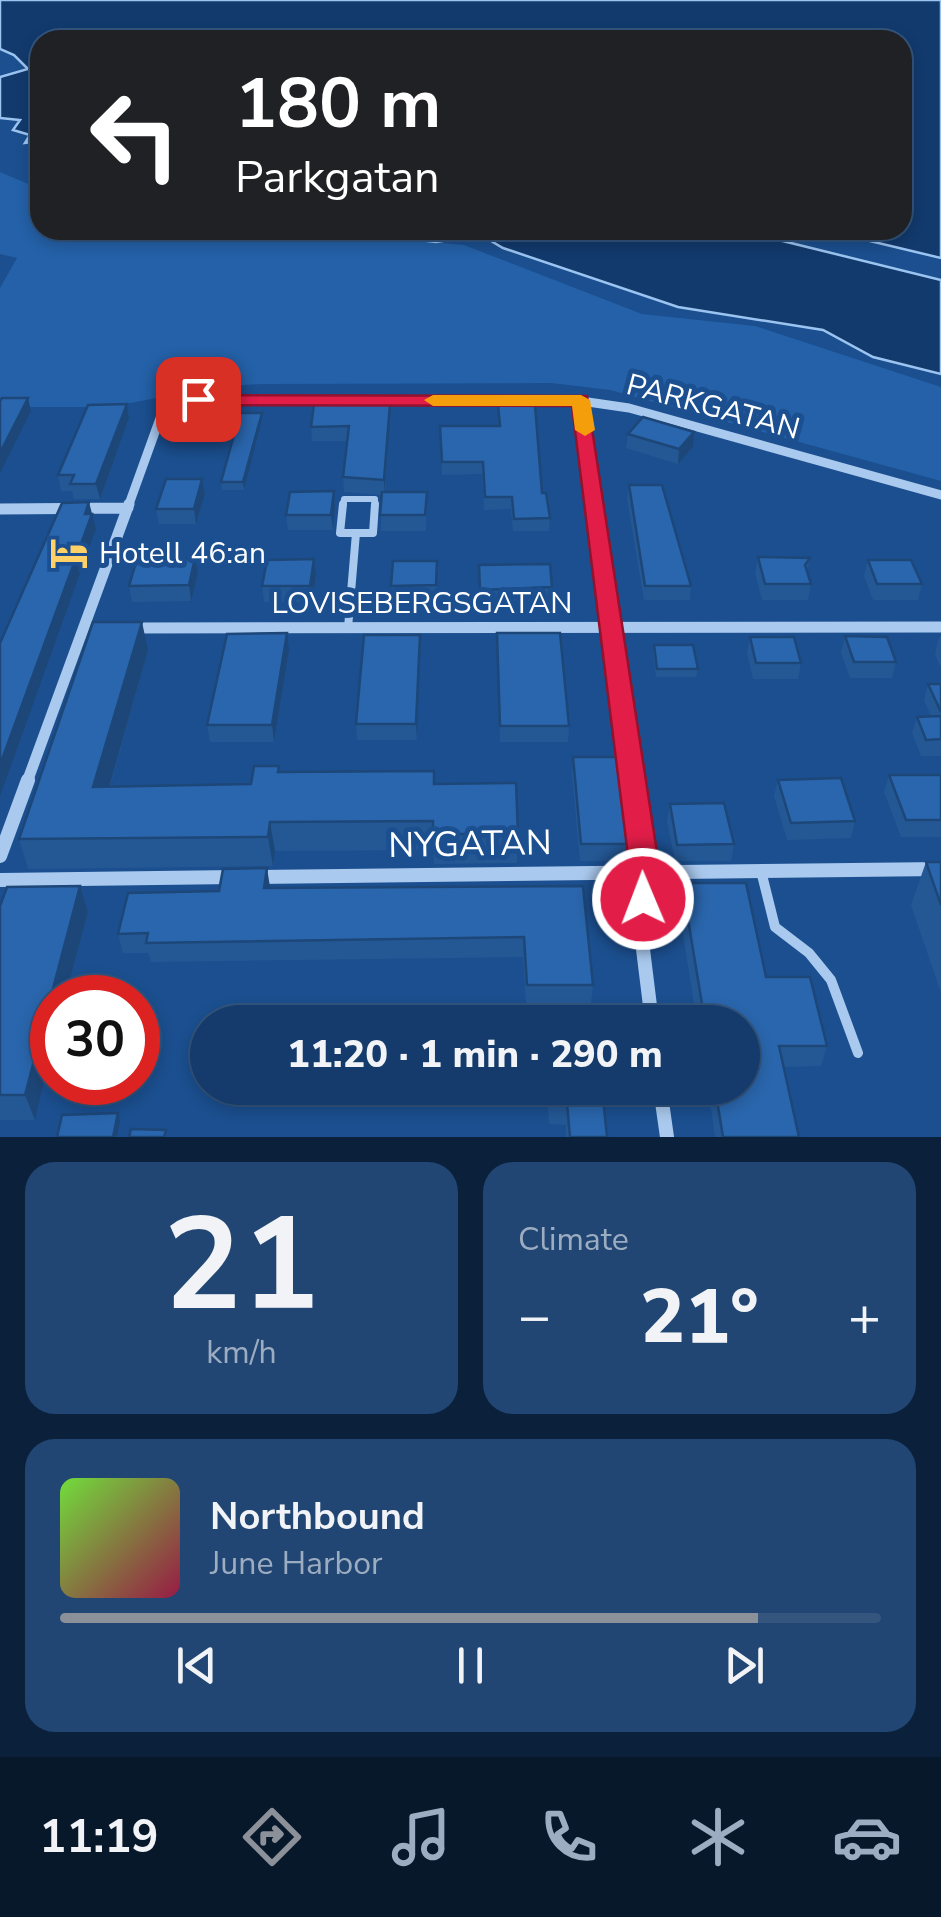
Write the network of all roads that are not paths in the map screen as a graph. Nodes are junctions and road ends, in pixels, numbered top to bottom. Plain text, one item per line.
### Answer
1 (581, 400) junction
2 (941, 495) edge
3 (128, 508) junction
4 (0, 509) edge
5 (356, 533) junction
6 (941, 627) edge
7 (84, 628) junction
8 (103, 628) edge
9 (122, 628) edge
10 (348, 628) junction
11 (614, 628) junction
12 (0, 856) edge
13 (941, 869) edge
14 (761, 871) junction
15 (645, 872) junction
16 (0, 880) edge
17 (650, 1005) edge
18 (858, 1053) dead end
19 (662, 1105) edge
20 (666, 1137) edge

1 - 2 street, PARKGATAN
1 - 3 street, PARKGATAN
1 - 11 street
3 - 4 street
3 - 7 street
5 - 5 lane
5 - 10 lane
6 - 11 street, LOVISEBERGSGATAN
7 - 8 street
7 - 12 street
9 - 10 street, LOVISEBERGSGATAN
10 - 11 street, LOVISEBERGSGATAN
11 - 15 street
13 - 14 street, NYGATAN
14 - 15 street, NYGATAN
14 - 18 lane
15 - 16 street, NYGATAN
15 - 17 street
19 - 20 street

